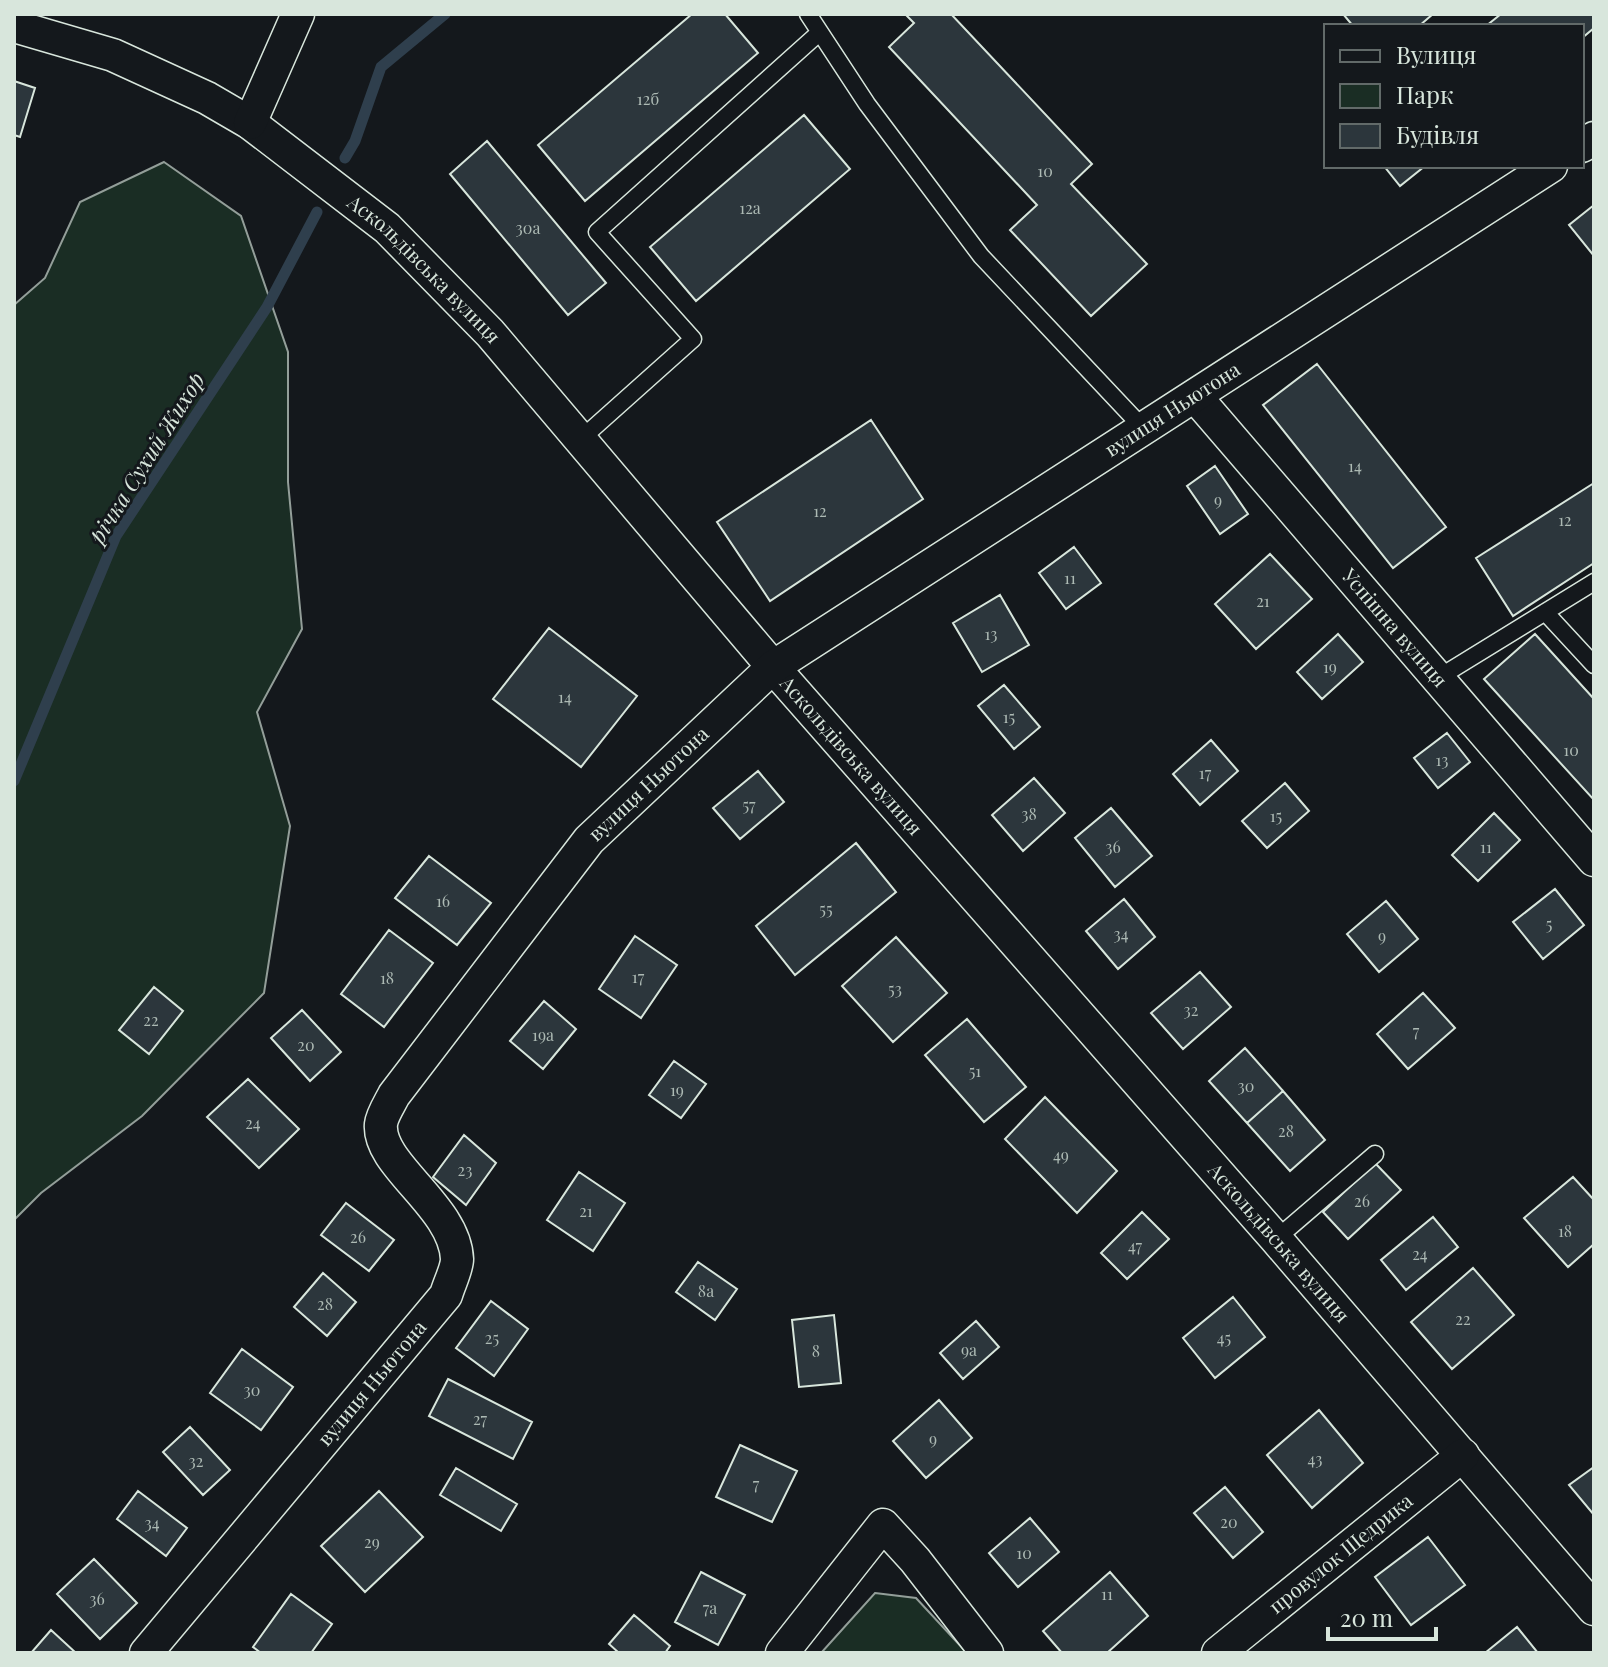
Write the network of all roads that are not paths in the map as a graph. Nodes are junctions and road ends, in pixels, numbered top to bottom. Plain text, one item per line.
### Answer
1 (298, 14) edge
2 (808, 14) edge
3 (14, 26) edge
4 (820, 32) junction
5 (250, 123) junction
6 (1548, 168) edge
7 (1195, 396) junction
8 (1144, 429) junction
9 (581, 439) junction
10 (1594, 582) edge
11 (1545, 612) junction
12 (1594, 665) edge
13 (773, 667) junction
14 (1438, 678) junction
15 (1594, 860) edge
16 (1375, 1154) dead end
17 (1276, 1239) junction
18 (1463, 1455) junction
19 (1594, 1609) edge
20 (146, 1653) edge
21 (782, 1653) edge
22 (987, 1653) edge
23 (1218, 1653) edge

1 - 5 street
2 - 4 lane
3 - 5 street, Аскольдівська вулиця
4 - 8 lane
4 - 9 lane
5 - 9 street, Аскольдівська вулиця
6 - 7 street, вулиця Ньютона
7 - 8 street, вулиця Ньютона
7 - 14 street, Успішна вулиця
8 - 13 street, вулиця Ньютона
9 - 13 street, Аскольдівська вулиця
10 - 11 lane
11 - 12 lane
11 - 14 lane
13 - 17 street, Аскольдівська вулиця
13 - 20 street, вулиця Ньютона
14 - 15 street, Успішна вулиця
16 - 17 lane
17 - 18 street, Аскольдівська вулиця
18 - 19 street, Аскольдівська вулиця
18 - 23 street, провулок Щедрика
21 - 22 street

